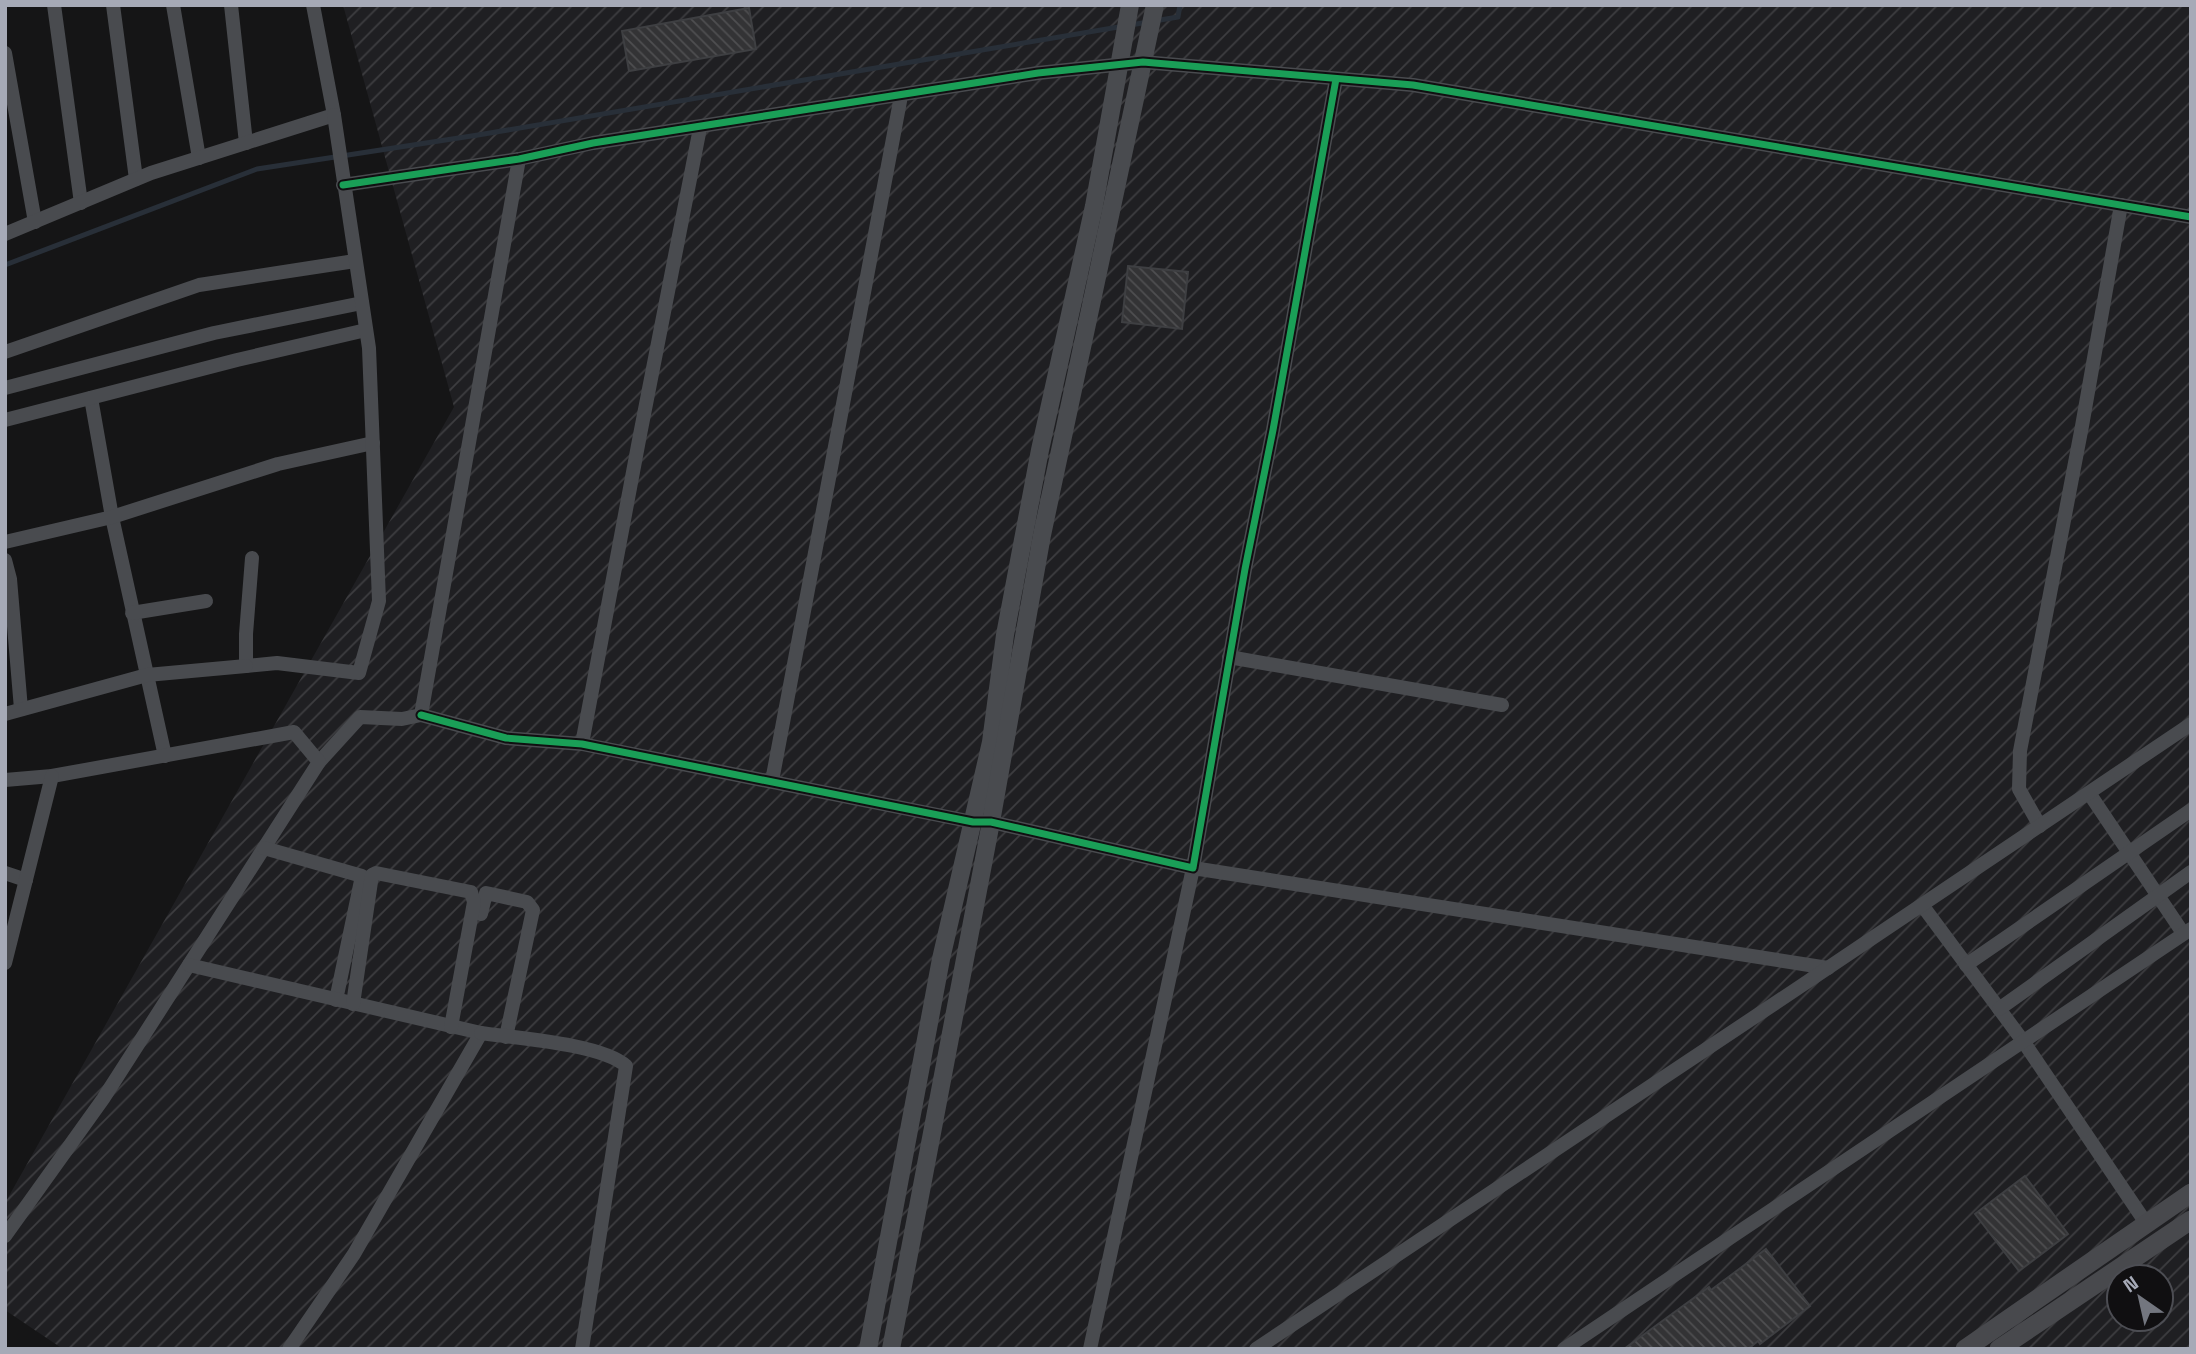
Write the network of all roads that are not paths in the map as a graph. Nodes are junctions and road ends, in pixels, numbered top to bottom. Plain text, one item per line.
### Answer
1 (54, 5) edge
2 (113, 5) edge
3 (173, 5) edge
4 (231, 5) edge
5 (313, 5) edge
6 (1130, 5) edge
7 (1155, 5) edge
8 (5, 53) edge
9 (1143, 62) junction
10 (1119, 65) junction
11 (1336, 79) junction
12 (901, 96) junction
13 (334, 115) junction
14 (701, 128) junction
15 (246, 143) junction
16 (199, 158) junction
17 (519, 159) junction
18 (136, 179) junction
19 (343, 185) junction
20 (80, 203) junction
21 (2121, 205) junction
22 (2191, 217) edge
23 (36, 222) junction
24 (5, 233) edge
25 (355, 261) junction
26 (362, 303) junction
27 (366, 330) junction
28 (5, 352) edge
29 (5, 388) edge
30 (91, 398) junction
31 (5, 420) edge
32 (373, 443) junction
33 (112, 517) junction
34 (5, 542) edge
35 (252, 558) dead end
36 (5, 560) edge
37 (206, 601) dead end
38 (132, 613) junction
39 (1230, 657) junction
40 (246, 666) junction
41 (147, 675) junction
42 (1502, 705) dead end
43 (21, 709) junction
44 (5, 714) edge
45 (421, 715) junction
46 (2191, 724) edge
47 (582, 744) junction
48 (165, 755) junction
49 (319, 762) junction
50 (52, 776) junction
51 (5, 780) edge
52 (772, 781) junction
53 (2088, 793) junction
54 (2191, 810) edge
55 (982, 822) junction
56 (2040, 825) junction
57 (264, 848) junction
58 (2129, 853) junction
59 (1193, 868) junction
60 (2191, 872) edge
61 (5, 873) edge
62 (26, 880) junction
63 (2158, 896) junction
64 (1922, 905) junction
65 (2187, 931) edge
66 (5, 963) edge
67 (188, 965) junction
68 (1966, 965) junction
69 (1828, 968) junction
70 (336, 1000) junction
71 (353, 1004) junction
72 (1999, 1009) junction
73 (456, 1028) junction
74 (481, 1033) junction
75 (506, 1037) junction
76 (2023, 1041) junction
77 (2191, 1193) edge
78 (2191, 1220) edge
79 (2146, 1223) junction
80 (5, 1236) edge
81 (289, 1349) edge
82 (582, 1349) edge
83 (868, 1349) edge
84 (891, 1349) edge
85 (1090, 1349) edge
86 (1256, 1349) edge
87 (1564, 1349) edge
88 (1965, 1349) edge
89 (1999, 1349) edge

1 - 20 street
2 - 18 street
3 - 16 street
4 - 15 street
5 - 13 street
6 - 10 street
7 - 9 street
8 - 23 street
9 - 10 street
9 - 11 street
9 - 55 street
10 - 12 street
10 - 55 street
11 - 21 street
11 - 39 street
12 - 14 street
12 - 52 street
13 - 15 street
13 - 19 street
14 - 17 street
14 - 47 street
15 - 16 street
16 - 18 street
17 - 19 street
17 - 45 street
18 - 20 street
19 - 25 street
20 - 23 street
21 - 22 street
21 - 56 street
23 - 24 street
25 - 26 street
25 - 28 street
26 - 27 street
26 - 29 street
27 - 30 street
27 - 32 street
30 - 31 street
30 - 33 street
32 - 33 street
32 - 40 street
33 - 34 street
33 - 38 street
35 - 40 street
36 - 43 street
37 - 38 street
38 - 41 street
39 - 42 street
39 - 59 street
40 - 41 street
41 - 43 street
41 - 48 street
43 - 44 street
45 - 47 street
45 - 49 street
46 - 53 street
47 - 52 street
48 - 49 street
48 - 50 street
49 - 57 street
50 - 51 street
50 - 62 street
52 - 55 street
53 - 56 street
53 - 58 street
54 - 58 street
55 - 59 street
55 - 83 street
55 - 84 street
56 - 64 street
57 - 67 street
57 - 70 street
58 - 63 street
58 - 68 street
59 - 69 street
59 - 85 street
60 - 63 street
61 - 62 street
62 - 66 street
63 - 65 street
63 - 72 street
64 - 68 street
64 - 69 street
65 - 76 street
67 - 70 street
67 - 80 street
68 - 72 street
69 - 86 street
70 - 71 street
71 - 73 street
71 - 73 street
72 - 76 street
73 - 74 street
73 - 75 street
74 - 75 street
74 - 81 street
75 - 82 street
76 - 79 street
76 - 87 street
77 - 79 main road
78 - 89 main road
79 - 88 main road

